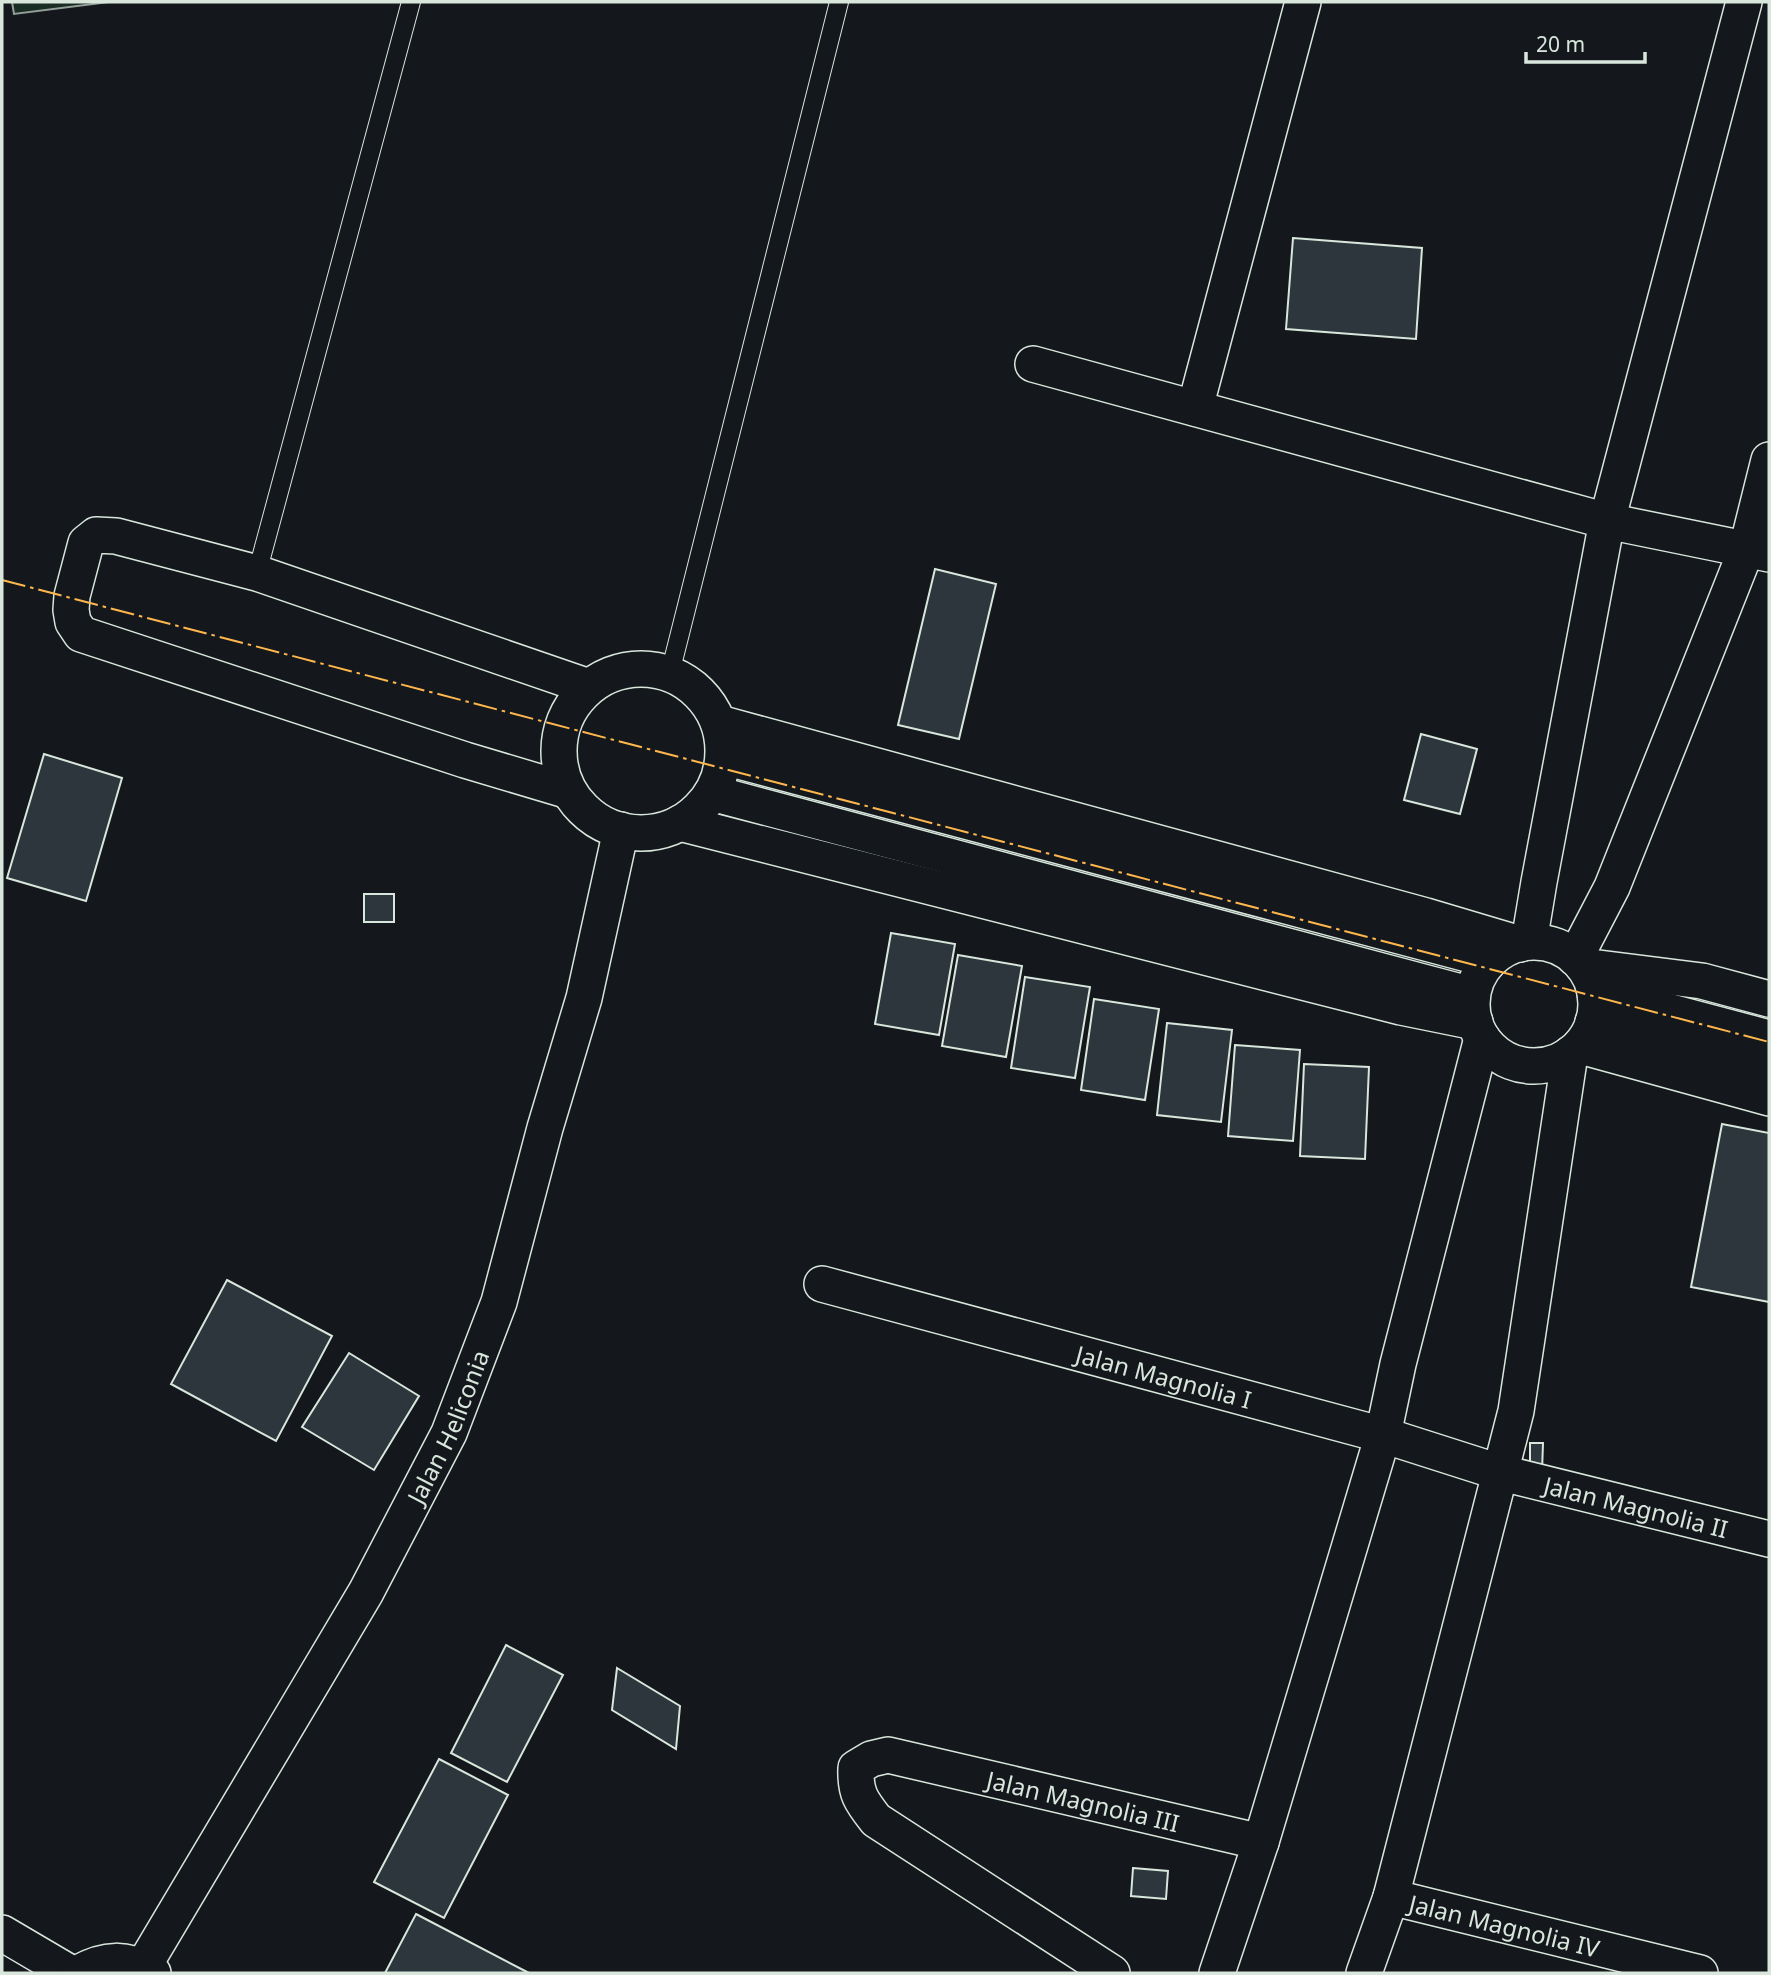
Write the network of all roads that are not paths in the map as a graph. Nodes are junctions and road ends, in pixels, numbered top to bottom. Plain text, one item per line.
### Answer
1 (411, 2) edge
2 (839, 2) edge
3 (1303, 2) edge
4 (1744, 2) edge
5 (1033, 364) dead end
6 (1195, 408) junction
7 (1769, 460) edge
8 (1607, 521) junction
9 (1758, 551) edge
10 (257, 573) junction
11 (670, 673) junction
12 (589, 687) junction
13 (721, 740) junction
14 (569, 791) junction
15 (712, 793) junction
16 (680, 823) junction
17 (621, 830) junction
18 (1513, 949) junction
19 (1769, 999) edge
20 (1583, 1006) junction
21 (1476, 1018) junction
22 (1769, 1038) edge
23 (1769, 1069) edge
24 (1769, 1098) edge
25 (822, 1283) dead end
26 (1383, 1435) junction
27 (1502, 1473) junction
28 (1769, 1539) edge
29 (1261, 1842) junction
30 (1391, 1898) junction
31 (2, 1933) edge
32 (148, 1970) edge
33 (70, 1973) edge
34 (78, 1973) edge
35 (1112, 1973) edge
36 (1217, 1973) edge
37 (1364, 1973) edge
38 (1700, 1973) edge

1 - 10 lane
2 - 11 lane
3 - 6 street
4 - 8 street
5 - 6 street
6 - 8 street
7 - 9 street
8 - 9 street
8 - 18 street
9 - 20 street
10 - 12 street
10 - 14 street
11 - 12 street
11 - 13 street
12 - 14 street
13 - 15 street
13 - 18 street
14 - 17 street
15 - 16 street
15 - 21 street
16 - 17 street
16 - 21 street
17 - 32 street, Jalan Heliconia
18 - 20 street
18 - 21 street
19 - 20 street
20 - 21 street
20 - 22 street
20 - 23 street
20 - 24 street
20 - 27 street
21 - 26 street
25 - 26 street, Jalan Magnolia I
26 - 27 street, Jalan Magnolia I
26 - 29 street
27 - 28 street, Jalan Magnolia II
27 - 30 street
29 - 35 street, Jalan Magnolia III
29 - 36 street
30 - 37 street
30 - 38 street, Jalan Magnolia IV
31 - 33 street
32 - 34 street

